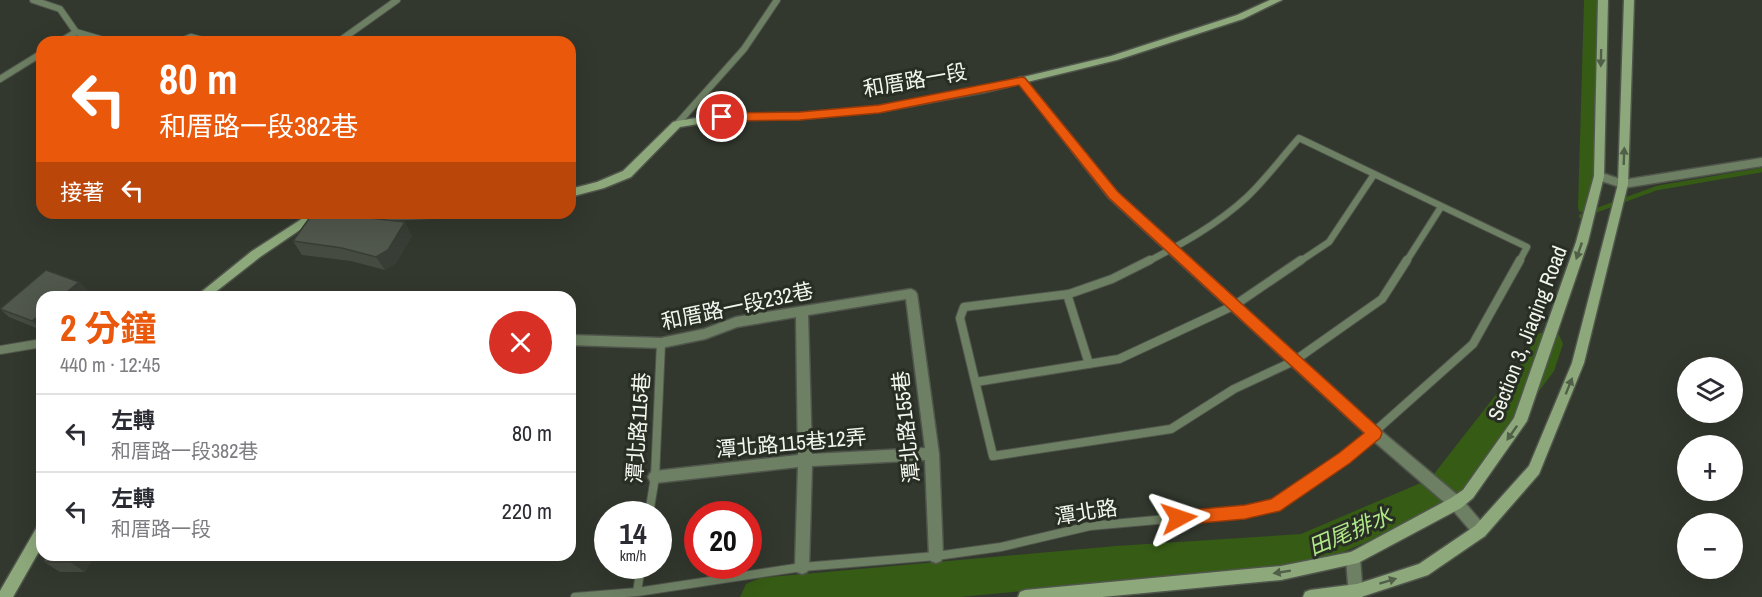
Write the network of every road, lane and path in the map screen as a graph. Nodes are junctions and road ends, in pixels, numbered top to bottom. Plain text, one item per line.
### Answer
1 (33, 0) edge
2 (397, 0) edge
3 (777, 0) edge
4 (1277, 0) edge
5 (1603, 0) edge
6 (1629, 0) edge
7 (76, 32) junction
8 (70, 36) edge
9 (90, 36) edge
10 (346, 36) edge
11 (36, 57) edge
12 (0, 79) edge
13 (1022, 81) junction
14 (677, 124) junction
15 (1762, 162) edge
16 (1373, 176) junction
17 (1599, 176) junction
18 (1623, 184) junction
19 (576, 192) edge
20 (1441, 207) junction
21 (306, 219) edge
22 (1171, 249) junction
23 (209, 291) edge
24 (911, 294) joint
25 (1067, 294) junction
26 (1235, 305) junction
27 (801, 311) junction
28 (576, 340) edge
29 (661, 343) junction
30 (36, 344) edge
31 (0, 350) edge
32 (1294, 361) junction
33 (1089, 364) junction
34 (976, 382) junction
35 (1374, 433) junction
36 (932, 454) junction
37 (805, 460) junction
38 (655, 477) junction
39 (651, 501) edge
40 (1456, 503) junction
41 (1480, 531) junction
42 (36, 543) edge
43 (936, 556) junction
44 (1353, 558) junction
45 (802, 567) junction
46 (639, 579) edge
47 (637, 592) junction
48 (1357, 594) edge
49 (5, 597) edge
50 (575, 597) edge
51 (1025, 597) edge
52 (1310, 597) edge

1 - 7 lane
2 - 10 lane
3 - 14 lane
4 - 13 street, 和厝路一段
5 -> 17 street, Section 3, Jiaqing Road
18 -> 6 street
7 - 8 lane
7 - 9 lane
11 - 12 lane
13 - 14 street, 和厝路一段
13 - 22 street
14 - 19 street
15 - 18 street
16 - 20 lane
16 - 22 lane
16 - 26 lane
17 - 18 street
17 -> 40 street, Section 3, Jiaqing Road
41 -> 18 street
20 - 32 lane
20 - 35 lane, 潭北路
21 - 23 street
22 - 25 lane
22 - 26 street
24 - 27 street, 和厝路一段232巷
24 - 36 street, 潭北路155巷
25 - 33 lane
25 - 34 lane
26 - 32 street
26 - 33 lane
27 - 29 street, 和厝路一段232巷
27 - 37 street
28 - 29 street, 和厝路一段232巷
29 - 38 lane, 潭北路115巷
30 - 31 lane
32 - 34 lane
32 - 35 street
33 - 34 lane
35 - 40 street
35 - 43 lane, 潭北路
36 - 37 street, 潭北路115巷12弄
36 - 43 street, 潭北路155巷
37 - 38 street, 潭北路115巷12弄
37 - 45 street
38 - 39 lane, 潭北路115巷
40 - 41 street
40 - 44 street, Section 3, Jiaqing Road
48 -> 41 street
42 - 49 street
43 - 45 lane, 潭北路
44 - 48 street
44 -> 51 street, Section 3, Jiaqing Road
45 - 47 lane, 潭北路
46 - 47 lane
47 - 50 lane, 潭北路
48 - 52 street

